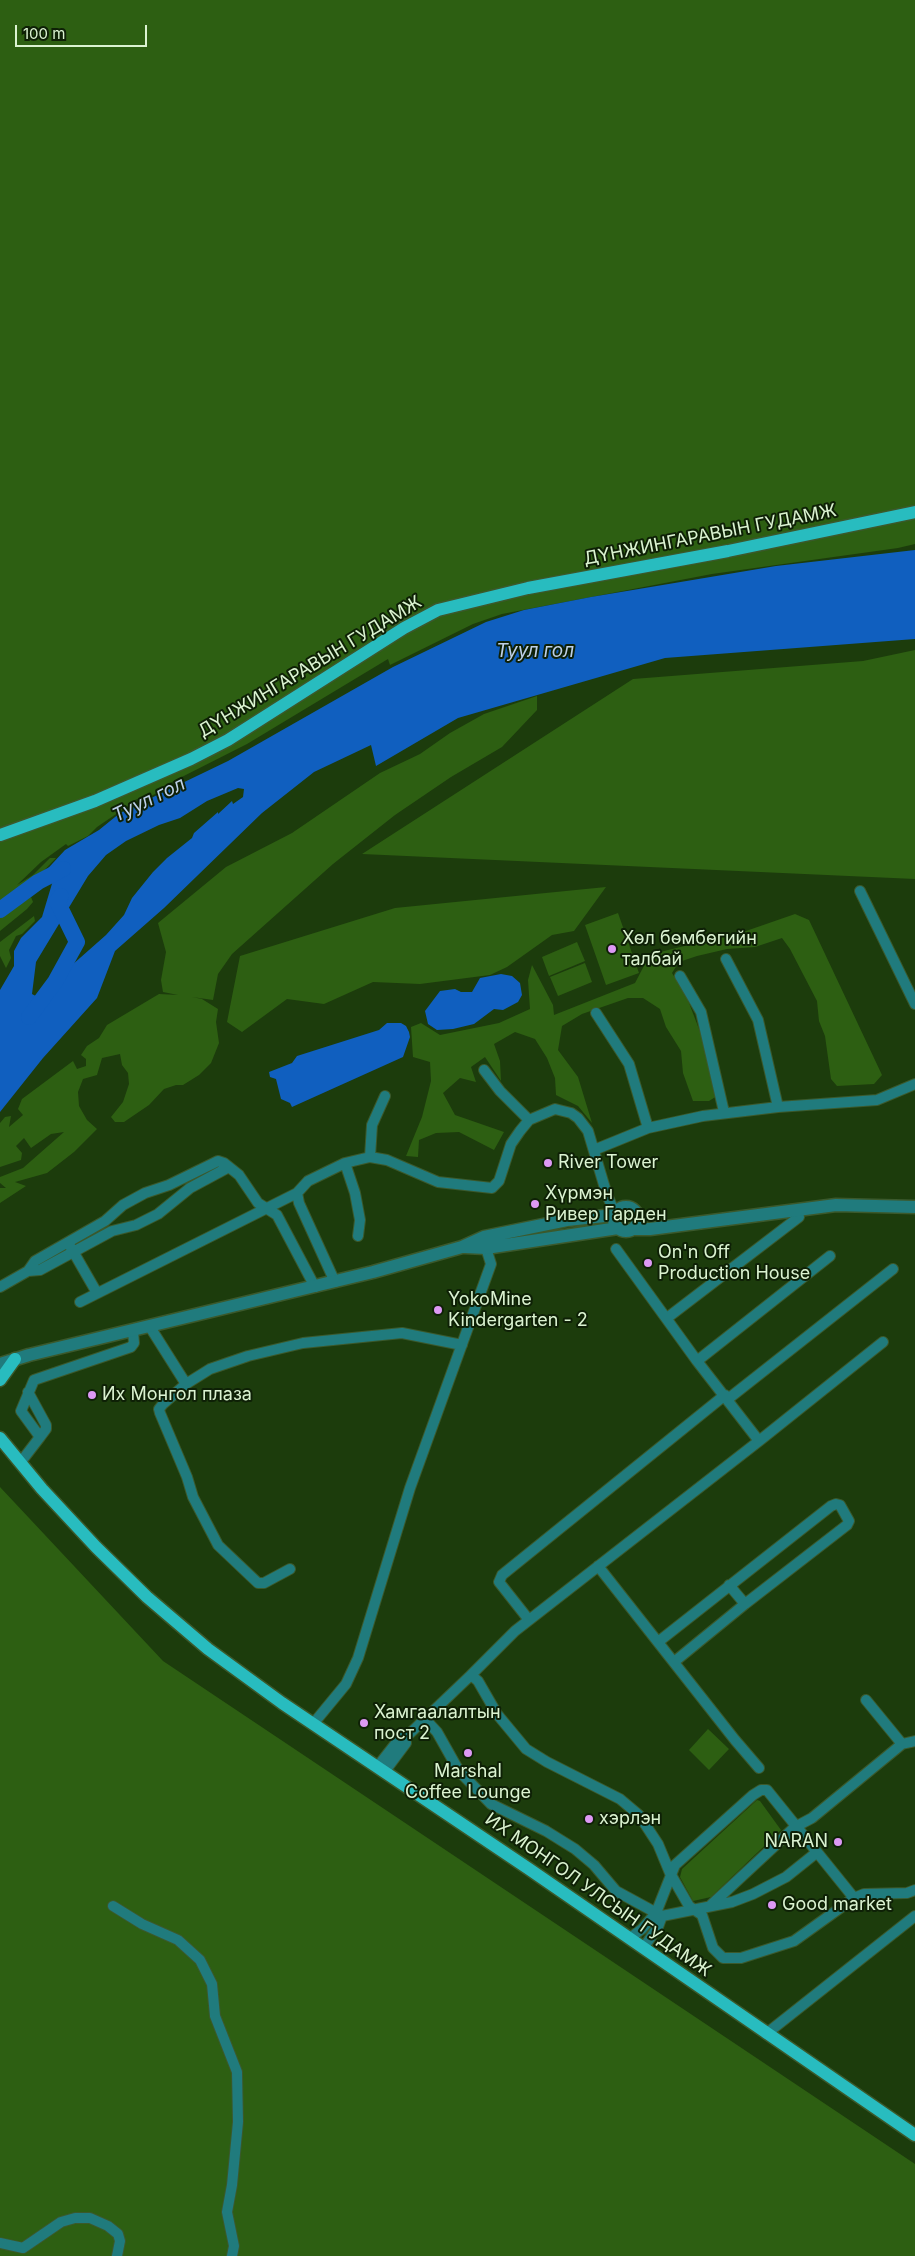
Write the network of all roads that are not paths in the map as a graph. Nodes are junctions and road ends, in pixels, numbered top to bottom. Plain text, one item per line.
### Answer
1 (915, 512) edge
2 (0, 835) edge
3 (860, 891) dead end
4 (726, 959) dead end
5 (680, 976) dead end
6 (915, 1004) edge
7 (596, 1013) dead end
8 (484, 1070) dead end
9 (915, 1084) edge
10 (385, 1096) dead end
11 (778, 1107) junction
12 (724, 1112) junction
13 (529, 1120) junction
14 (648, 1128) junction
15 (594, 1150) junction
16 (370, 1157) junction
17 (345, 1163) junction
18 (229, 1167) junction
19 (297, 1194) junction
20 (915, 1207) edge
21 (266, 1209) junction
22 (617, 1212) junction
23 (638, 1217) junction
24 (799, 1217) dead end
25 (664, 1227) junction
26 (618, 1228) junction
27 (633, 1229) junction
28 (358, 1236) dead end
29 (68, 1242) junction
30 (462, 1247) junction
31 (486, 1248) junction
32 (616, 1249) dead end
33 (73, 1252) junction
34 (830, 1256) dead end
35 (893, 1269) dead end
36 (28, 1271) junction
37 (335, 1282) junction
38 (0, 1287) edge
39 (315, 1287) junction
40 (97, 1293) junction
41 (80, 1302) dead end
42 (667, 1318) junction
43 (150, 1327) junction
44 (133, 1331) junction
45 (883, 1342) dead end
46 (462, 1344) junction
47 (15, 1359) junction
48 (697, 1361) junction
49 (0, 1364) edge
50 (0, 1380) edge
51 (186, 1384) junction
52 (28, 1392) junction
53 (727, 1397) junction
54 (40, 1437) junction
55 (0, 1438) edge
56 (759, 1441) junction
57 (20, 1463) junction
58 (598, 1566) junction
59 (290, 1569) dead end
60 (729, 1585) junction
61 (745, 1604) junction
62 (529, 1620) junction
63 (658, 1642) junction
64 (674, 1662) junction
65 (472, 1675) junction
66 (866, 1700) dead end
67 (425, 1719) junction
68 (313, 1724) junction
69 (915, 1741) edge
70 (902, 1744) junction
71 (381, 1768) junction
72 (760, 1768) dead end
73 (795, 1827) junction
74 (816, 1853) junction
75 (670, 1873) junction
76 (915, 1890) edge
77 (854, 1898) junction
78 (711, 1905) junction
79 (113, 1906) dead end
80 (691, 1909) junction
81 (659, 1914) junction
82 (915, 1916) edge
83 (630, 1938) junction
84 (644, 1947) junction
85 (766, 2034) junction
86 (915, 2135) edge
87 (0, 2243) edge
88 (117, 2256) edge
89 (232, 2256) edge

1 - 2 main road, ДҮНЖИНГАРАВЫН ГУДАМЖ
3 - 6 street
4 - 11 street
5 - 12 street
7 - 14 street
8 - 13 street
9 - 11 street
10 - 16 street
11 - 12 street
12 - 14 street
13 - 15 street
13 - 16 street
14 - 15 street
15 - 22 street
16 - 17 street
17 - 19 street
17 - 28 street
18 - 21 street
18 - 29 street
18 - 33 street
19 - 21 street
19 - 37 street
20 - 25 street
21 - 39 street
21 - 40 street
22 - 23 street
22 - 26 street
22 - 30 street
23 - 25 street
23 - 27 street
24 - 42 street
25 - 27 street
26 - 27 street
26 - 31 street
29 - 33 street
29 - 36 street
30 - 31 street
30 - 37 street
31 - 46 street
32 - 42 street
33 - 36 street
33 - 40 street
34 - 48 street
35 - 53 street
36 - 38 street
37 - 39 street
39 - 43 street
40 - 41 street
42 - 48 street
43 - 44 street
43 - 51 street
44 - 47 street
44 - 52 street
45 - 56 street
46 - 51 street
46 - 68 street
47 - 49 street
47 - 50 main road
48 - 53 street
51 - 59 street
52 - 54 street
52 - 54 street
53 - 56 street
53 - 62 street
54 - 57 street
55 - 57 main road, ИХ МОНГОЛ УЛСЫН ГУДАМЖ
56 - 58 street
57 - 68 main road, ИХ МОНГОЛ УЛСЫН ГУДАМЖ
58 - 62 street
58 - 63 street
60 - 61 street
60 - 61 street
60 - 63 street
61 - 64 street
62 - 65 street
63 - 64 street
64 - 72 street
65 - 67 street
65 - 75 street
66 - 70 street
67 - 71 street
67 - 81 street
68 - 71 main road, ИХ МОНГОЛ УЛСЫН ГУДАМЖ
69 - 70 street
70 - 73 street
71 - 83 main road, ИХ МОНГОЛ УЛСЫН ГУДАМЖ
73 - 74 street
73 - 75 street
73 - 78 street
74 - 77 street
74 - 78 street
75 - 80 street
75 - 81 street
76 - 77 street
77 - 80 street
78 - 80 street
79 - 89 street
80 - 81 street
81 - 83 street
81 - 84 street
82 - 85 street
83 - 84 main road, ИХ МОНГОЛ УЛСЫН ГУДАМЖ
84 - 85 main road, ИХ МОНГОЛ УЛСЫН ГУДАМЖ
85 - 86 main road, ИХ МОНГОЛ УЛСЫН ГУДАМЖ
87 - 88 street

